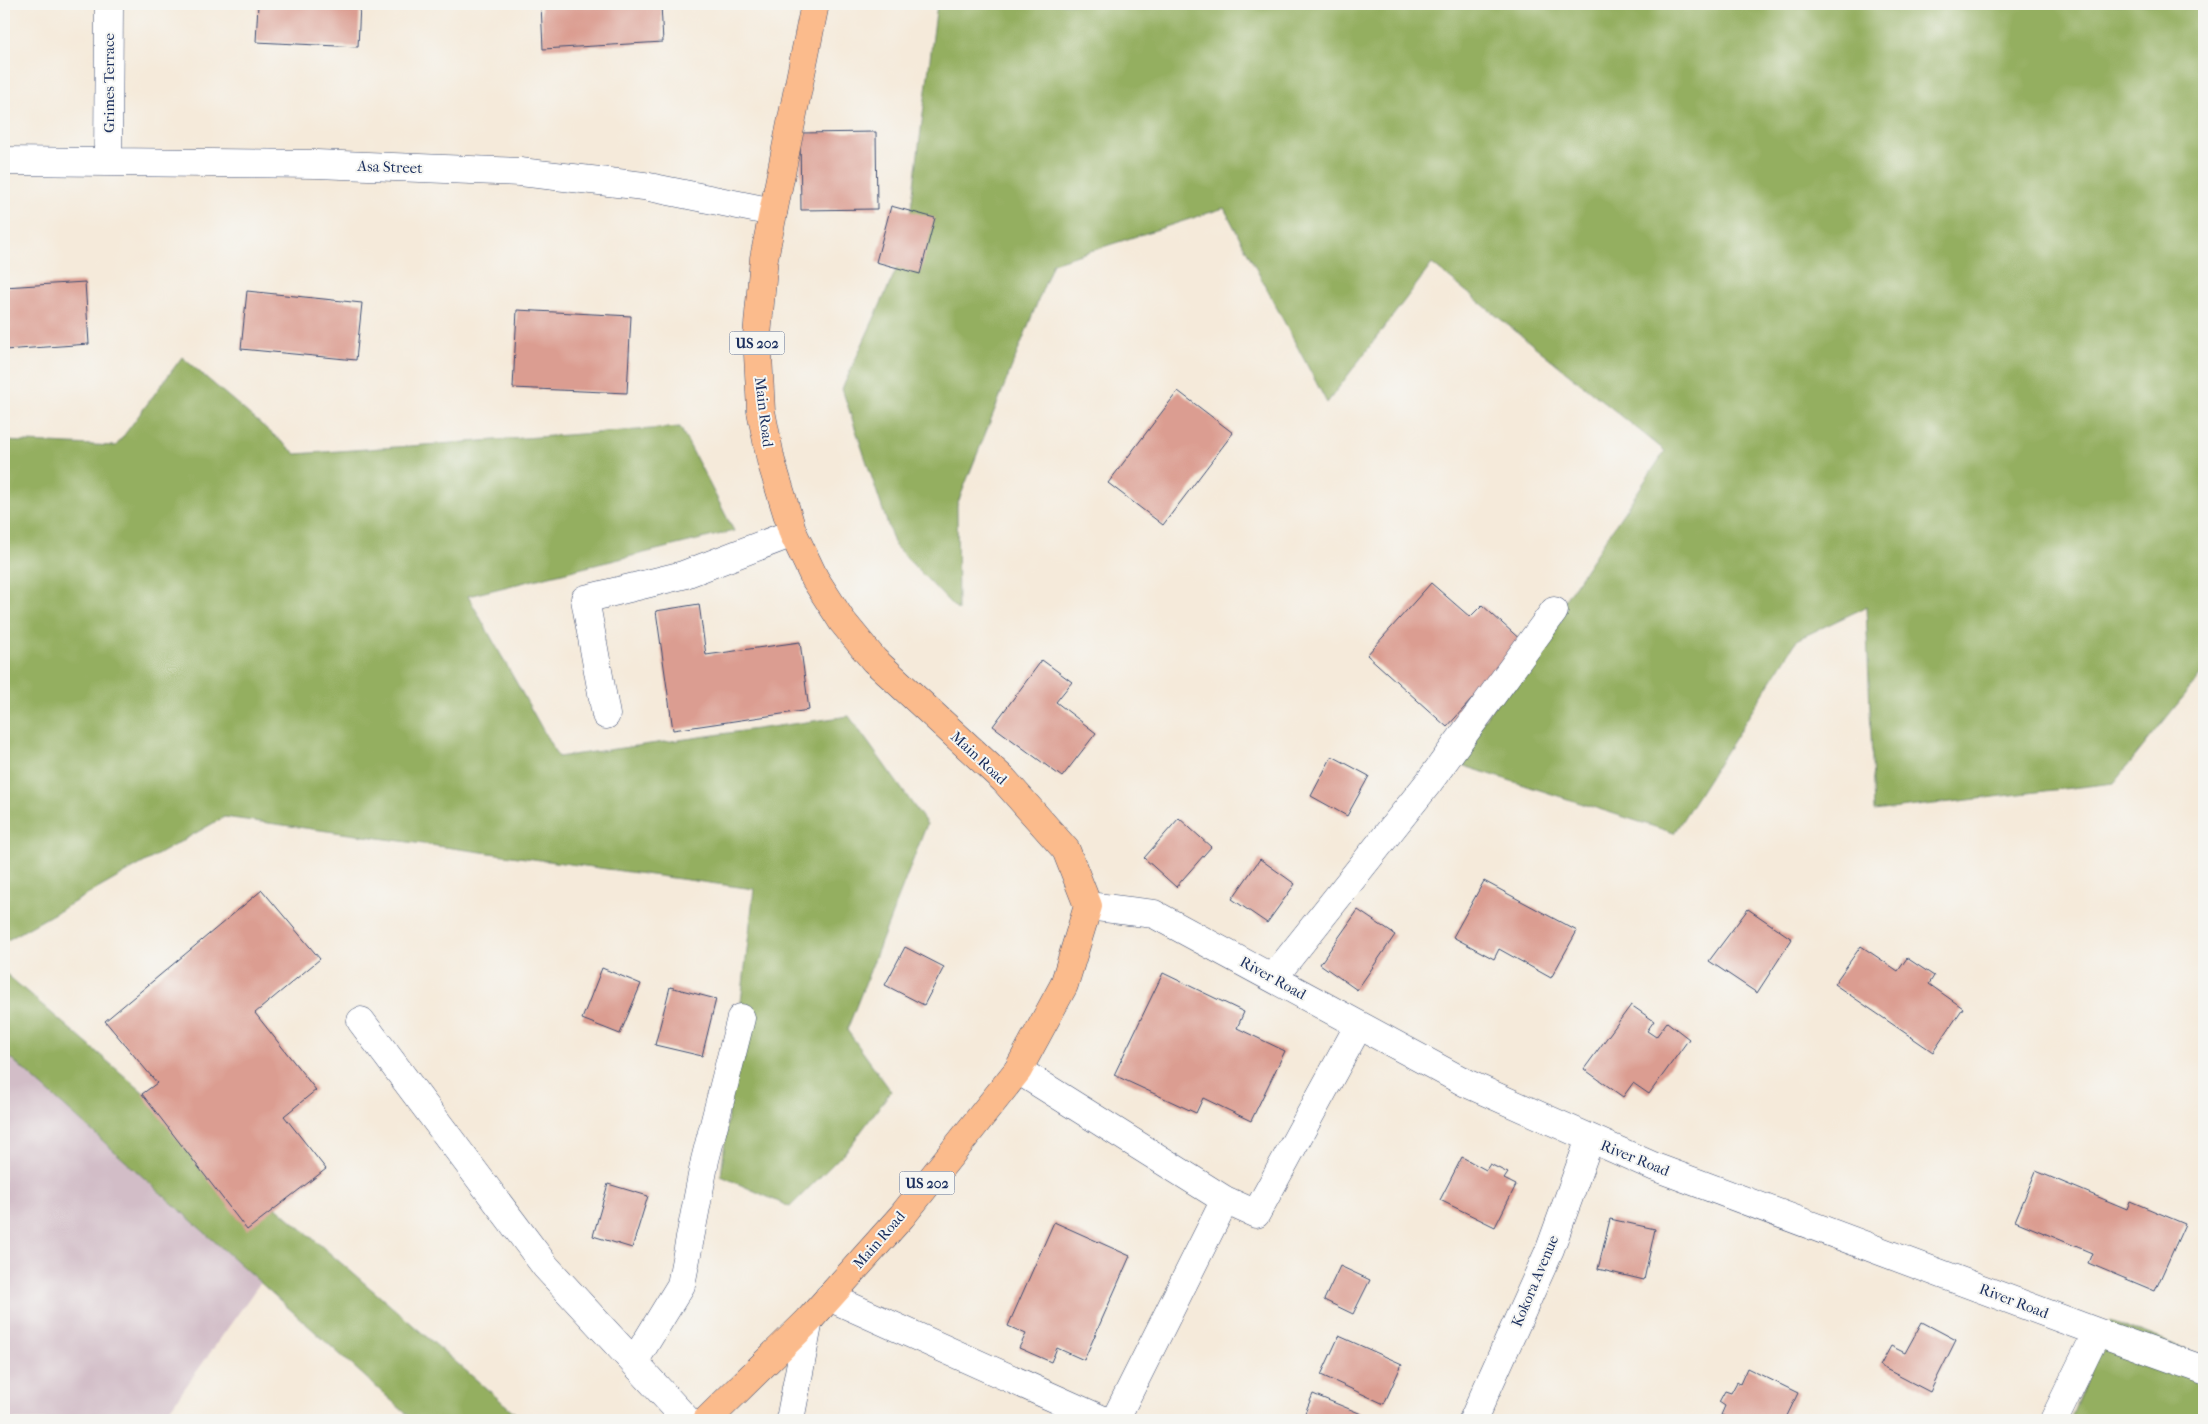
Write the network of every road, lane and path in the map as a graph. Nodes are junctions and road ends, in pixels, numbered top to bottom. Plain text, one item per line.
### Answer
1 (109, 4) edge
2 (815, 4) edge
3 (4, 161) edge
4 (108, 162) junction
5 (773, 212) junction
6 (793, 533) junction
7 (1554, 610) dead end
8 (606, 715) dead end
9 (1088, 906) junction
10 (1273, 978) junction
11 (741, 1018) dead end
12 (361, 1021) dead end
13 (1359, 1025) junction
14 (1018, 1070) junction
15 (1590, 1139) junction
16 (1225, 1200) junction
17 (829, 1297) junction
18 (809, 1320) junction
19 (2097, 1332) junction
20 (634, 1362) junction
21 (2204, 1370) edge
22 (687, 1420) edge
23 (707, 1420) edge
24 (790, 1420) edge
25 (1103, 1420) edge
26 (1116, 1420) edge
27 (1473, 1420) edge
28 (2054, 1420) edge

1 - 4 street, Grimes Terrace
2 - 5 main road, Main Road / US 202
3 - 4 street, Asa Street
4 - 5 street, Asa Street
5 - 6 main road, Main Road / US 202
6 - 8 street
6 - 9 main road, Main Road / US 202
7 - 10 street
9 - 10 street, River Road
9 - 14 main road, Main Road / US 202
10 - 13 street, River Road
11 - 20 street
12 - 20 street
13 - 15 street, River Road
13 - 16 street
14 - 16 street
14 - 17 main road, Main Road / US 202
15 - 19 street, River Road
15 - 27 street, Kokora Avenue
16 - 26 street
17 - 18 main road, Main Road / US 202
17 - 25 street
18 - 23 main road, Main Road / US 202
18 - 24 street
19 - 21 street, River Road
19 - 28 street
20 - 22 street

